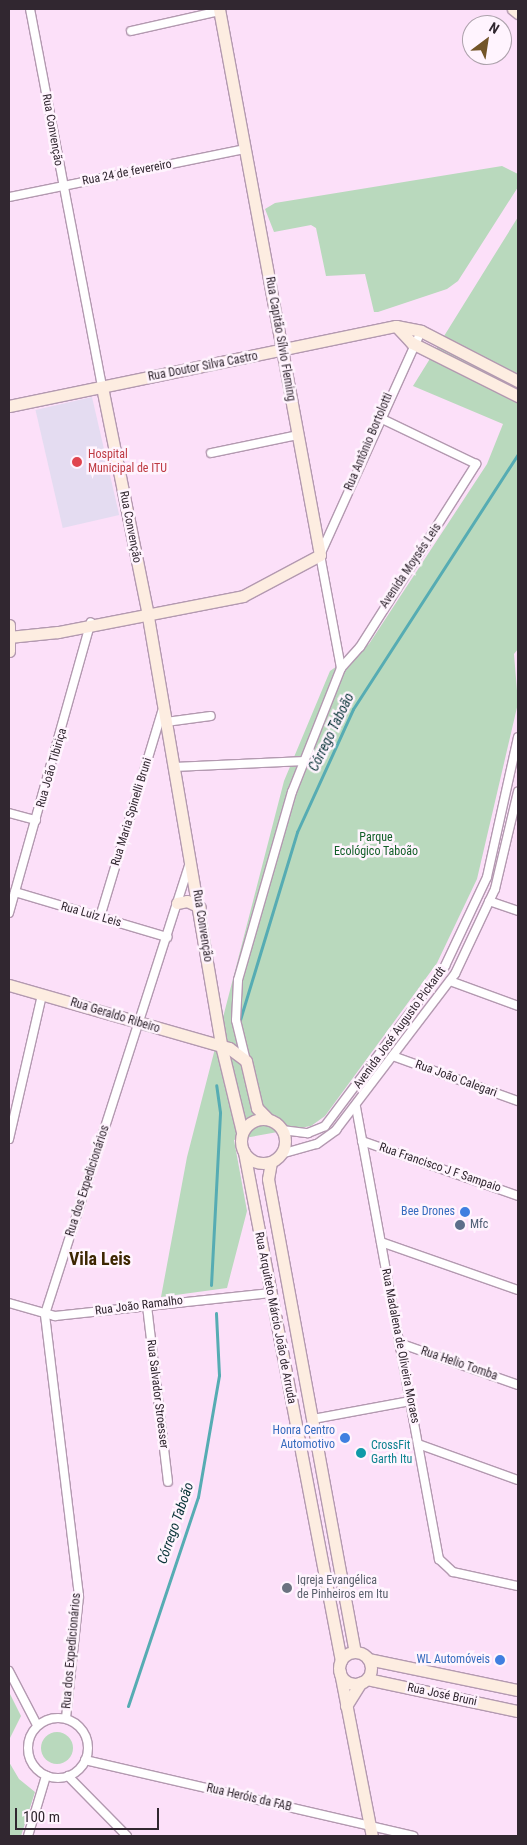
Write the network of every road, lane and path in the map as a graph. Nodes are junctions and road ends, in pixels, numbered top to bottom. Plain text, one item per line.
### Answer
1 (30, 9) edge
2 (219, 10) edge
3 (131, 31) dead end
4 (245, 149) junction
5 (63, 186) junction
6 (9, 197) edge
7 (396, 326) junction
8 (421, 331) junction
9 (412, 343) junction
10 (282, 350) junction
11 (518, 381) edge
12 (102, 387) junction
13 (518, 396) edge
14 (9, 406) edge
15 (380, 418) junction
16 (298, 434) junction
17 (211, 453) dead end
18 (320, 555) junction
19 (147, 611) junction
20 (91, 622) junction
21 (9, 625) edge
22 (9, 637) edge
23 (9, 651) edge
24 (341, 668) junction
25 (164, 707) junction
26 (211, 716) dead end
27 (166, 722) junction
28 (518, 737) edge
29 (305, 761) junction
30 (174, 767) junction
31 (518, 792) edge
32 (9, 813) edge
33 (36, 820) junction
34 (191, 859) junction
35 (15, 892) junction
36 (489, 901) junction
37 (177, 903) junction
38 (200, 907) junction
39 (518, 911) edge
40 (9, 913) edge
41 (100, 917) junction
42 (166, 937) junction
43 (450, 981) junction
44 (9, 985) edge
45 (42, 995) junction
46 (518, 1006) edge
47 (139, 1024) junction
48 (216, 1045) junction
49 (393, 1056) junction
50 (246, 1061) junction
51 (518, 1101) edge
52 (356, 1107) junction
53 (268, 1119) junction
54 (282, 1130) junction
55 (242, 1132) junction
56 (9, 1138) edge
57 (362, 1141) junction
58 (244, 1152) junction
59 (281, 1154) junction
60 (271, 1162) junction
61 (518, 1196) edge
62 (380, 1242) junction
63 (518, 1290) edge
64 (271, 1292) junction
65 (9, 1303) edge
66 (146, 1306) junction
67 (45, 1314) junction
68 (399, 1343) junction
69 (518, 1385) edge
70 (410, 1401) junction
71 (313, 1419) junction
72 (418, 1444) junction
73 (518, 1480) edge
74 (168, 1482) dead end
75 (518, 1586) edge
76 (355, 1652) junction
77 (368, 1659) junction
78 (340, 1667) junction
79 (9, 1671) edge
80 (364, 1680) junction
81 (518, 1690) edge
82 (346, 1706) junction
83 (518, 1711) edge
84 (66, 1718) junction
85 (37, 1725) junction
86 (86, 1760) junction
87 (46, 1776) junction
88 (68, 1776) junction
89 (371, 1831) edge
90 (28, 1836) edge
91 (127, 1836) edge
92 (413, 1836) edge

1 - 5 street, Rua Convenção
2 - 3 street
2 - 4 street, Rua Capitão Sílvio Fleming
4 - 5 street, Rua 24 de fevereiro
4 - 10 street, Rua Capitão Sílvio Fleming
5 - 6 street, Rua 24 de fevereiro
5 - 12 street, Rua Convenção
7 - 8 street
7 - 9 street
7 - 10 street, Rua Doutor Silva Castro
8 - 9 street, Rua Antônio Bortolotti
8 - 11 street
9 - 13 street
9 - 15 street, Rua Antônio Bortolotti
10 - 12 street, Rua Doutor Silva Castro
10 - 16 street, Rua Capitão Sílvio Fleming
12 - 14 street, Rua Doutor Silva Castro
12 - 19 street, Rua Convenção
15 - 18 street, Rua Antônio Bortolotti
15 - 24 street, Avenida Moysés Leis
16 - 17 street
16 - 18 street, Rua Capitão Sílvio Fleming
18 - 19 street
18 - 24 street, Rua Capitão Sílvio Fleming
19 - 20 street
19 - 25 street, Rua Convenção
20 - 22 street
20 - 33 street, Rua João Tibiriça
21 - 22 street
22 - 23 street
24 - 29 street
25 - 27 street, Rua Convenção
25 - 41 street, Rua Maria Spinelli Bruni
26 - 27 street
27 - 30 street, Rua Convenção
28 - 54 street, Avenida José Augusto Pickardt
29 - 30 street
29 - 50 street
30 - 34 street, Rua Convenção
31 - 36 street, Avenida José Augusto Pickardt
32 - 33 street
33 - 35 street, Rua João Tibiriça
34 - 37 street, Rua dos Expedicionários
34 - 38 street, Rua Convenção
35 - 40 street, Rua João Tibiriça
35 - 41 street, Rua Luiz Leis
36 - 39 street
36 - 43 street, Avenida José Augusto Pickardt
37 - 38 street
37 - 42 street, Rua dos Expedicionários
38 - 48 street, Rua Convenção
41 - 42 street, Rua Luiz Leis
42 - 47 street, Rua dos Expedicionários
43 - 46 street
43 - 49 street, Avenida José Augusto Pickardt
44 - 45 street, Rua Geraldo Ribeiro
45 - 47 street, Rua Geraldo Ribeiro
45 - 56 street
47 - 48 street, Rua Geraldo Ribeiro
47 - 67 street, Rua dos Expedicionários
48 - 50 street
48 - 55 street
49 - 51 street, Rua João Calegari
49 - 52 street, Avenida José Augusto Pickardt
50 - 53 street
52 - 57 street, Rua Madalena de Oliveira Moraes
52 - 59 street, Avenida José Augusto Pickardt
53 - 54 street
53 - 55 street
54 - 59 street
55 - 58 street
57 - 61 street, Rua Francisco J F Sampaio
57 - 62 street, Rua Madalena de Oliveira Moraes
58 - 60 street
58 - 64 street, Rua Arquiteto Márcio João de Arruda
59 - 60 street
60 - 71 street, Rua Arquiteto Márcio João de Arruda
62 - 63 street
62 - 68 street, Rua Madalena de Oliveira Moraes
64 - 66 street, Rua João Ramalho
64 - 78 street, Rua Arquiteto Márcio João de Arruda
65 - 67 street, Rua João Ramalho
66 - 67 street, Rua João Ramalho
66 - 74 street, Rua Salvador Stroesser
67 - 84 street, Rua dos Expedicionários
68 - 69 street, Rua Helio Tomba
68 - 70 street, Rua Madalena de Oliveira Moraes
70 - 71 street
70 - 72 street, Rua Madalena de Oliveira Moraes
71 - 76 street, Rua Arquiteto Márcio João de Arruda
72 - 73 street
72 - 75 street, Rua Madalena de Oliveira Moraes
76 - 77 street
76 - 78 street
77 - 80 street
77 - 81 street, Rua José Bruni
78 - 80 street
78 - 82 street, Rua Arquiteto Márcio João de Arruda
79 - 85 street
80 - 82 street
80 - 83 street, Rua José Bruni
82 - 89 street, Rua Arquiteto Márcio João de Arruda
84 - 85 street
84 - 86 street
85 - 87 street
86 - 88 street
86 - 89 street, Rua Heróis da FAB
87 - 88 street
87 - 90 street
88 - 91 street
89 - 92 street, Rua Heróis da FAB

